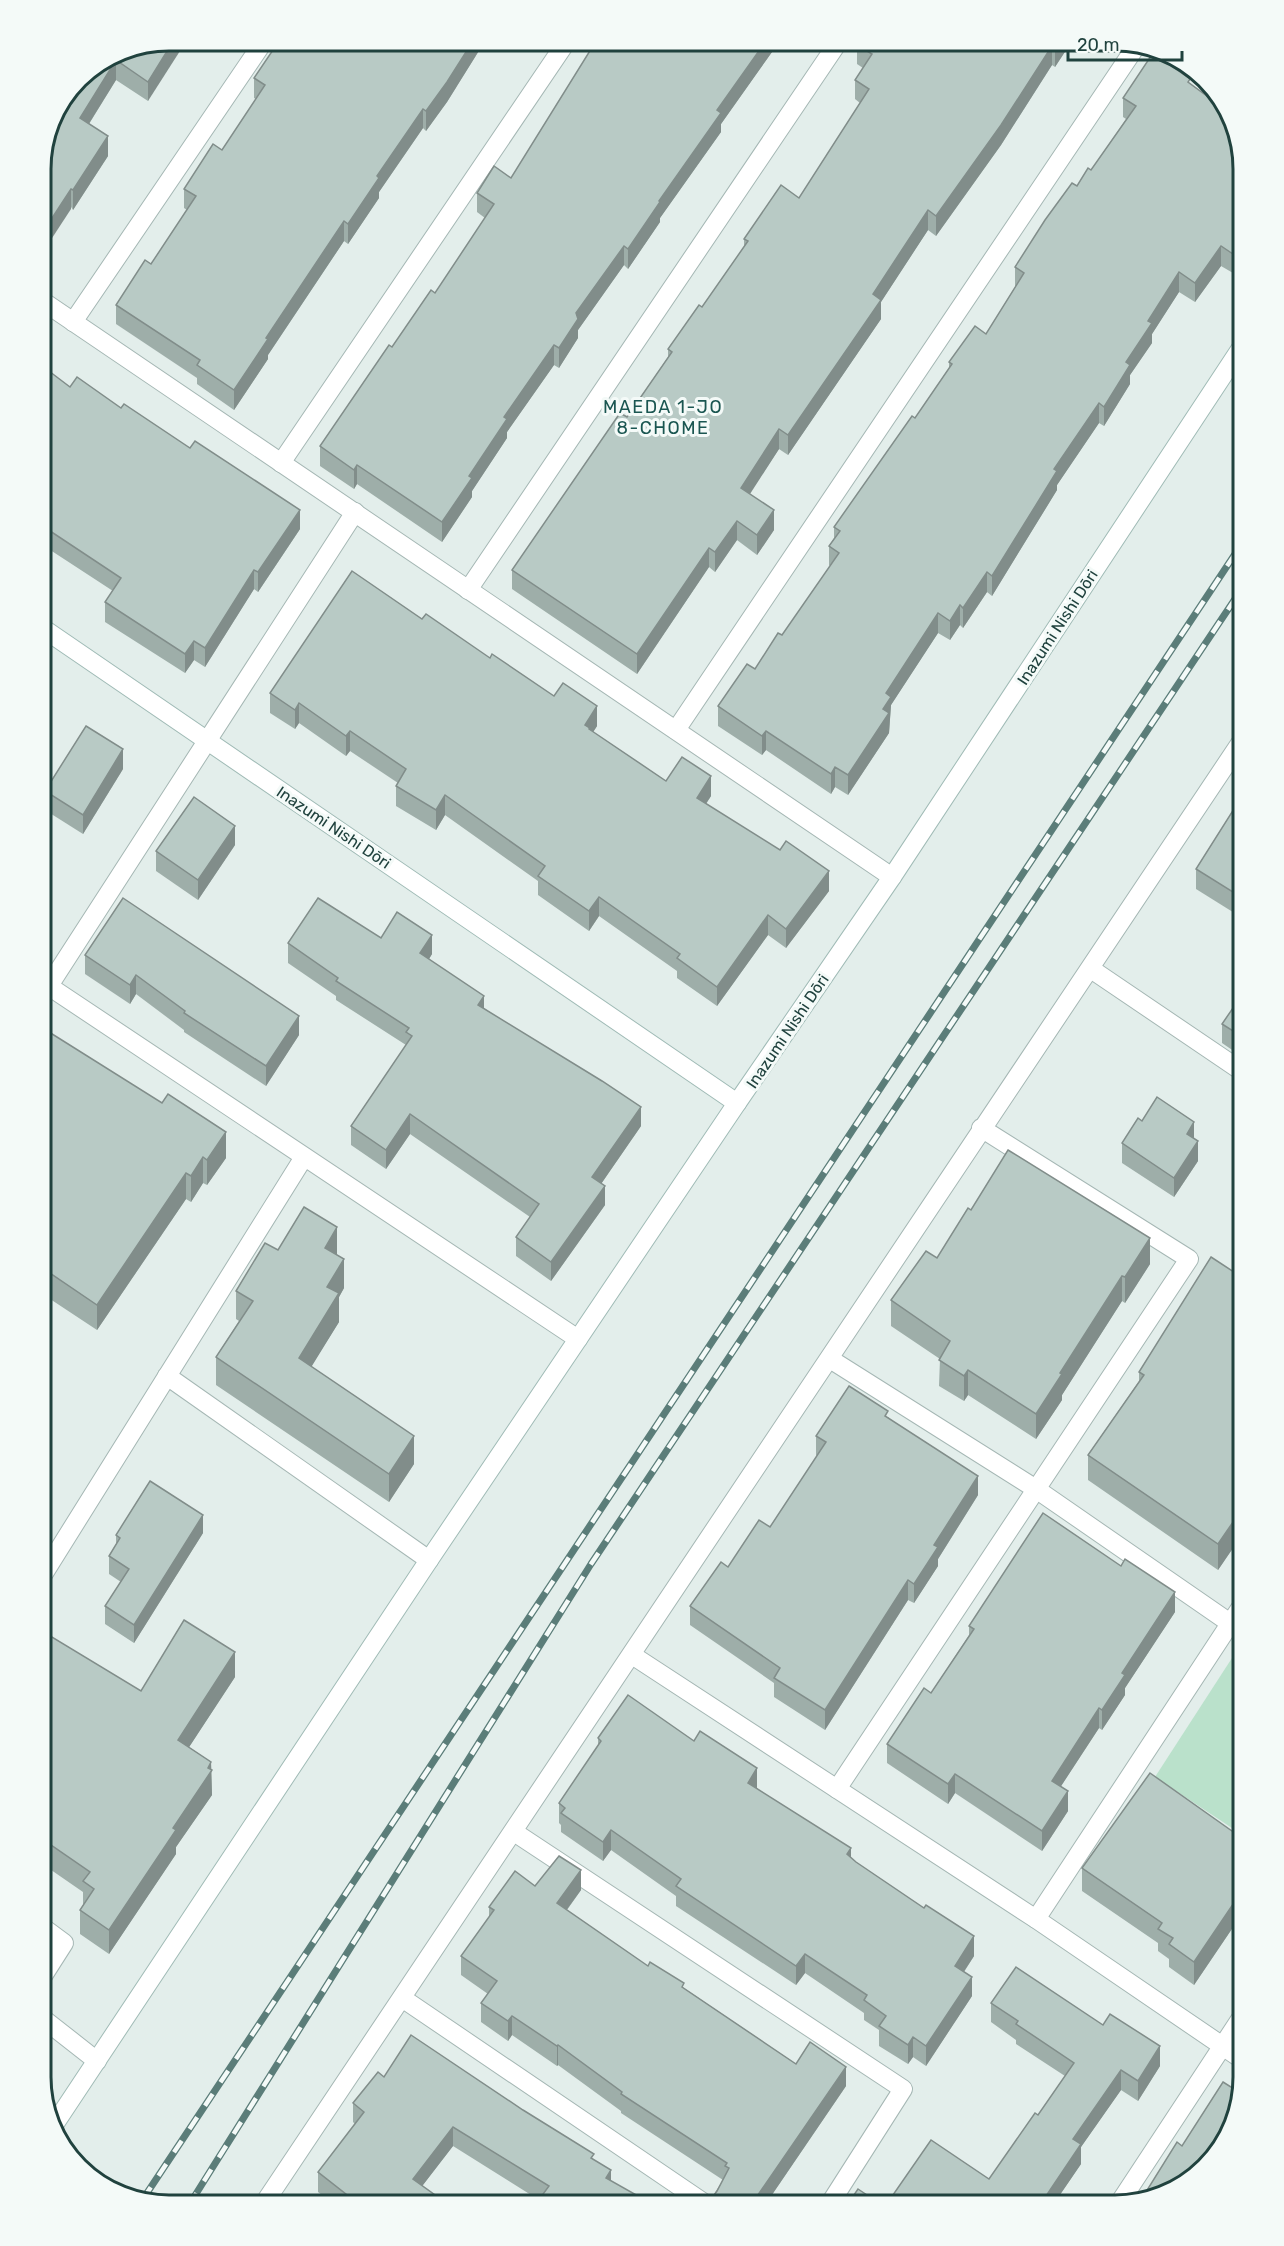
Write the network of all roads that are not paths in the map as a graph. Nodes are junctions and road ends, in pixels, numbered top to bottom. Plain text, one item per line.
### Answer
1 (257, 51) edge
2 (560, 51) edge
3 (831, 51) edge
4 (1132, 52) edge
5 (51, 307) edge
6 (73, 322) junction
7 (1233, 362) edge
8 (281, 463) junction
9 (355, 512) junction
10 (468, 590) junction
11 (51, 634) edge
12 (676, 730) junction
13 (208, 741) junction
14 (1233, 761) edge
15 (892, 877) junction
16 (1091, 969) junction
17 (51, 976) edge
18 (51, 993) edge
19 (1233, 1065) edge
20 (737, 1103) junction
21 (981, 1128) junction
22 (304, 1157) junction
23 (578, 1339) junction
24 (830, 1359) junction
25 (167, 1376) junction
26 (1036, 1489) junction
27 (429, 1560) junction
28 (51, 1561) edge
29 (1233, 1625) edge
30 (1233, 1634) edge
31 (632, 1655) junction
32 (837, 1789) junction
33 (514, 1832) junction
34 (1036, 1920) junction
35 (51, 1934) edge
36 (51, 1962) edge
37 (402, 1998) junction
38 (51, 2025) edge
39 (1233, 2030) edge
40 (1222, 2046) junction
41 (1233, 2053) edge
42 (98, 2061) junction
43 (59, 2119) edge
44 (1125, 2194) edge
45 (276, 2195) edge
46 (692, 2195) edge
47 (835, 2195) edge

1 - 6 street
2 - 8 street
3 - 10 street
4 - 12 street
5 - 6 street
6 - 8 street
7 - 15 street, Inazumi Nishi Dōri
8 - 9 street
9 - 10 street
9 - 13 street
10 - 12 street
11 - 13 street, Inazumi Nishi Dōri
12 - 15 street
13 - 17 street
13 - 20 street, Inazumi Nishi Dōri
14 - 16 street
15 - 20 street, Inazumi Nishi Dōri
16 - 19 street
16 - 21 street
18 - 22 street
20 - 23 street
21 - 24 street
21 - 26 street
22 - 23 street
22 - 25 street
23 - 27 street
24 - 26 street
24 - 31 street
25 - 27 street
25 - 28 street
26 - 29 street
26 - 32 street
27 - 42 street
30 - 34 street
31 - 32 street
31 - 33 street
32 - 34 street
33 - 37 street
33 - 47 street
34 - 40 street
35 - 36 street
37 - 45 street
37 - 46 street
38 - 42 street
39 - 40 street
40 - 41 street
40 - 44 street
42 - 43 street

